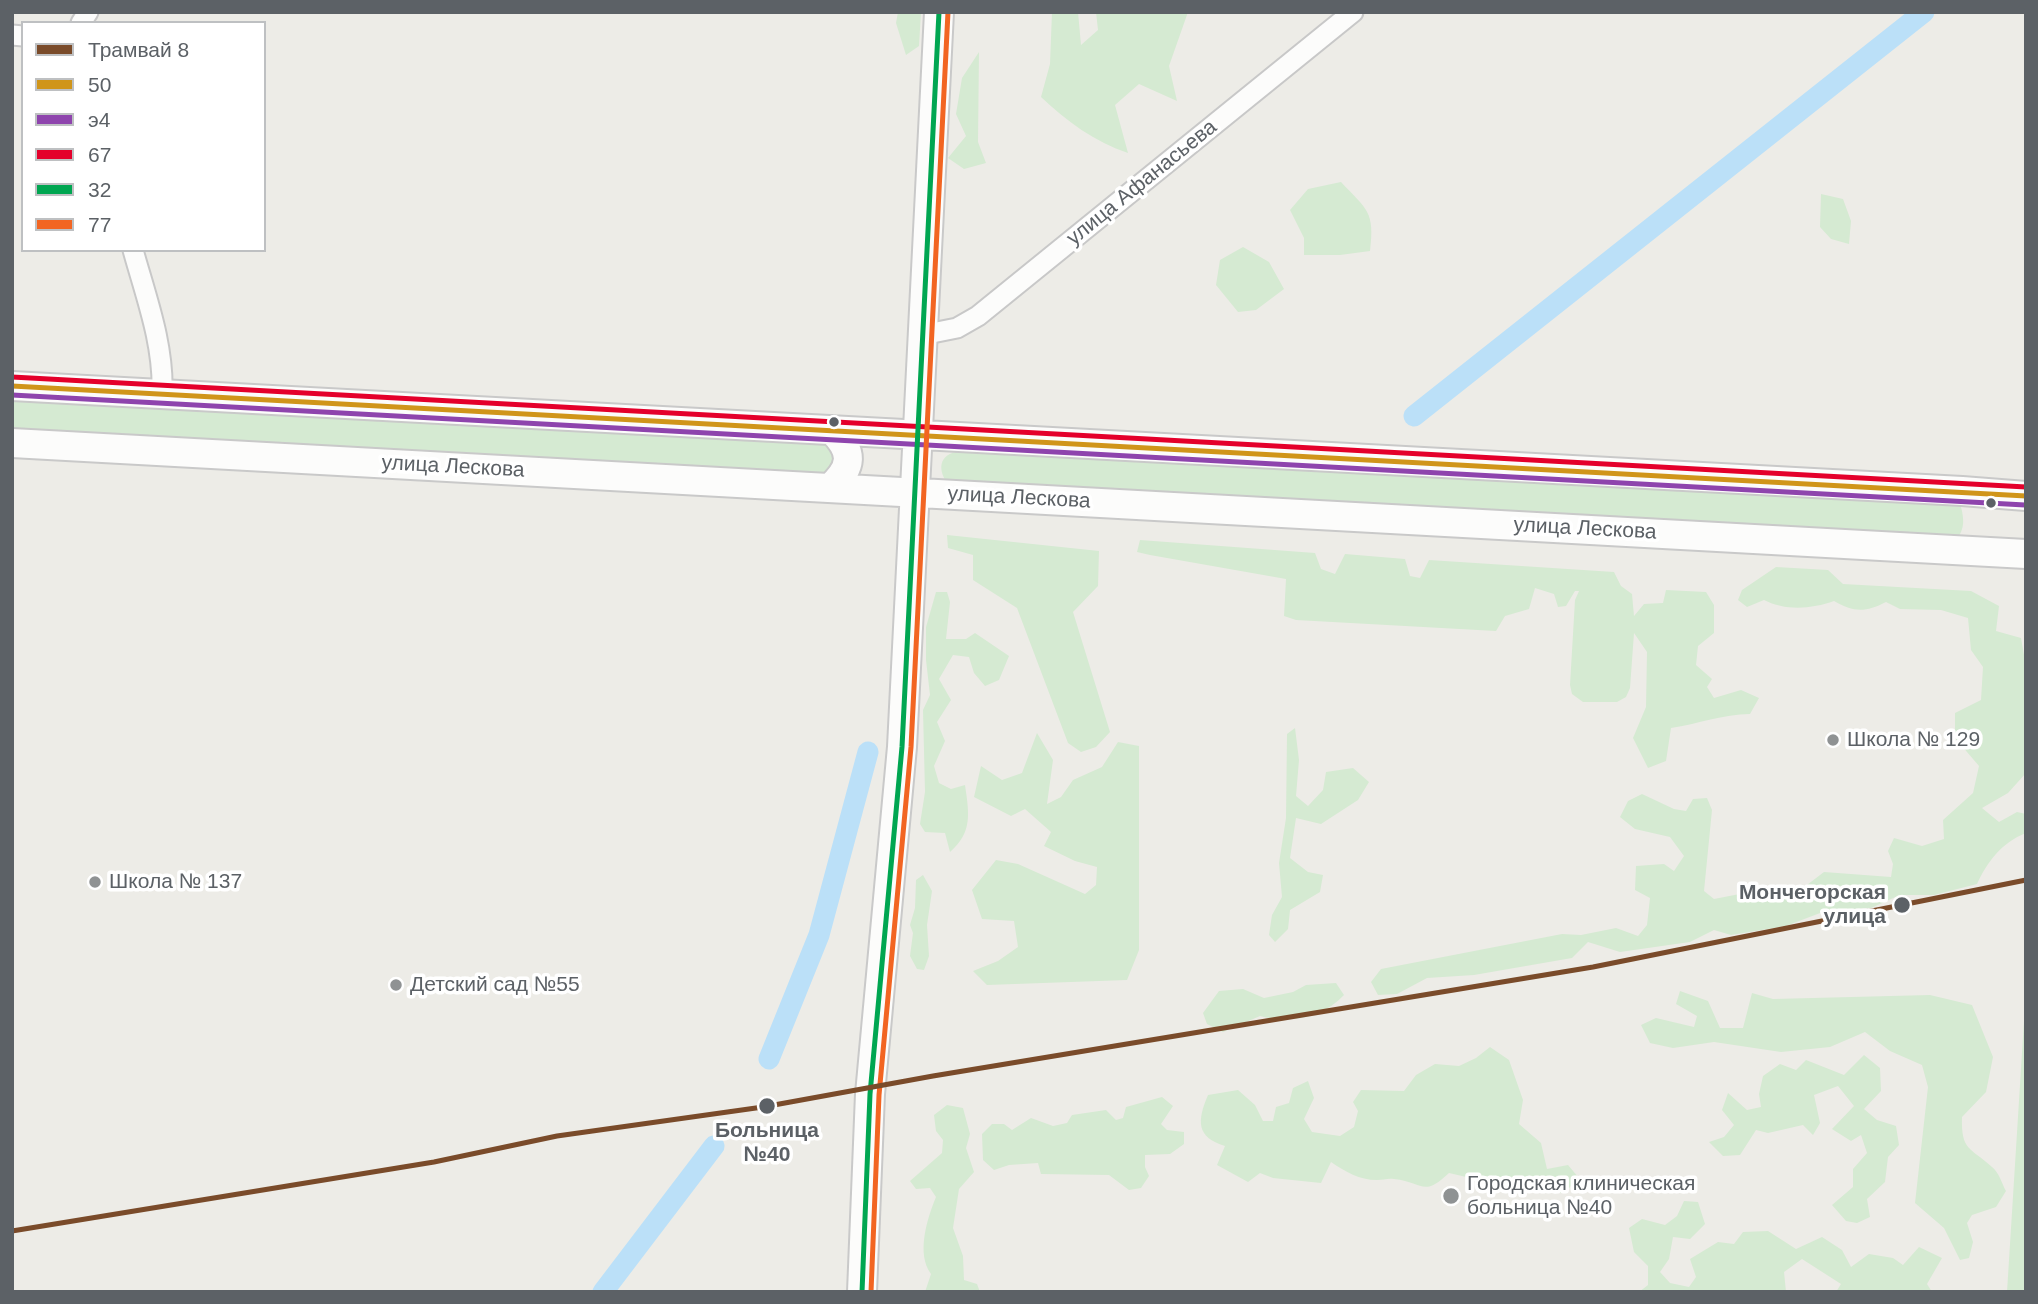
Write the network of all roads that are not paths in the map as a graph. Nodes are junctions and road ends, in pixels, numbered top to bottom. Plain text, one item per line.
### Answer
1 (939, 12) edge
2 (1353, 12) edge
3 (133, 252) edge
4 (922, 335) junction
5 (12, 386) edge
6 (162, 394) junction
7 (832, 430) junction
8 (917, 435) junction
9 (12, 443) edge
10 (830, 488) junction
11 (915, 492) junction
12 (2026, 496) edge
13 (2026, 554) edge
14 (862, 1292) edge

1 - 4 main road
2 - 4 street, улица Афанасьева
3 - 6 street
4 - 8 main road
5 - 6 main road
6 - 7 main road
7 - 8 main road
7 - 10 main road
8 - 11 main road
8 - 12 main road
9 - 10 main road, улица Лескова
10 - 11 main road, улица Лескова
11 - 13 main road, улица Лескова
11 - 14 main road

